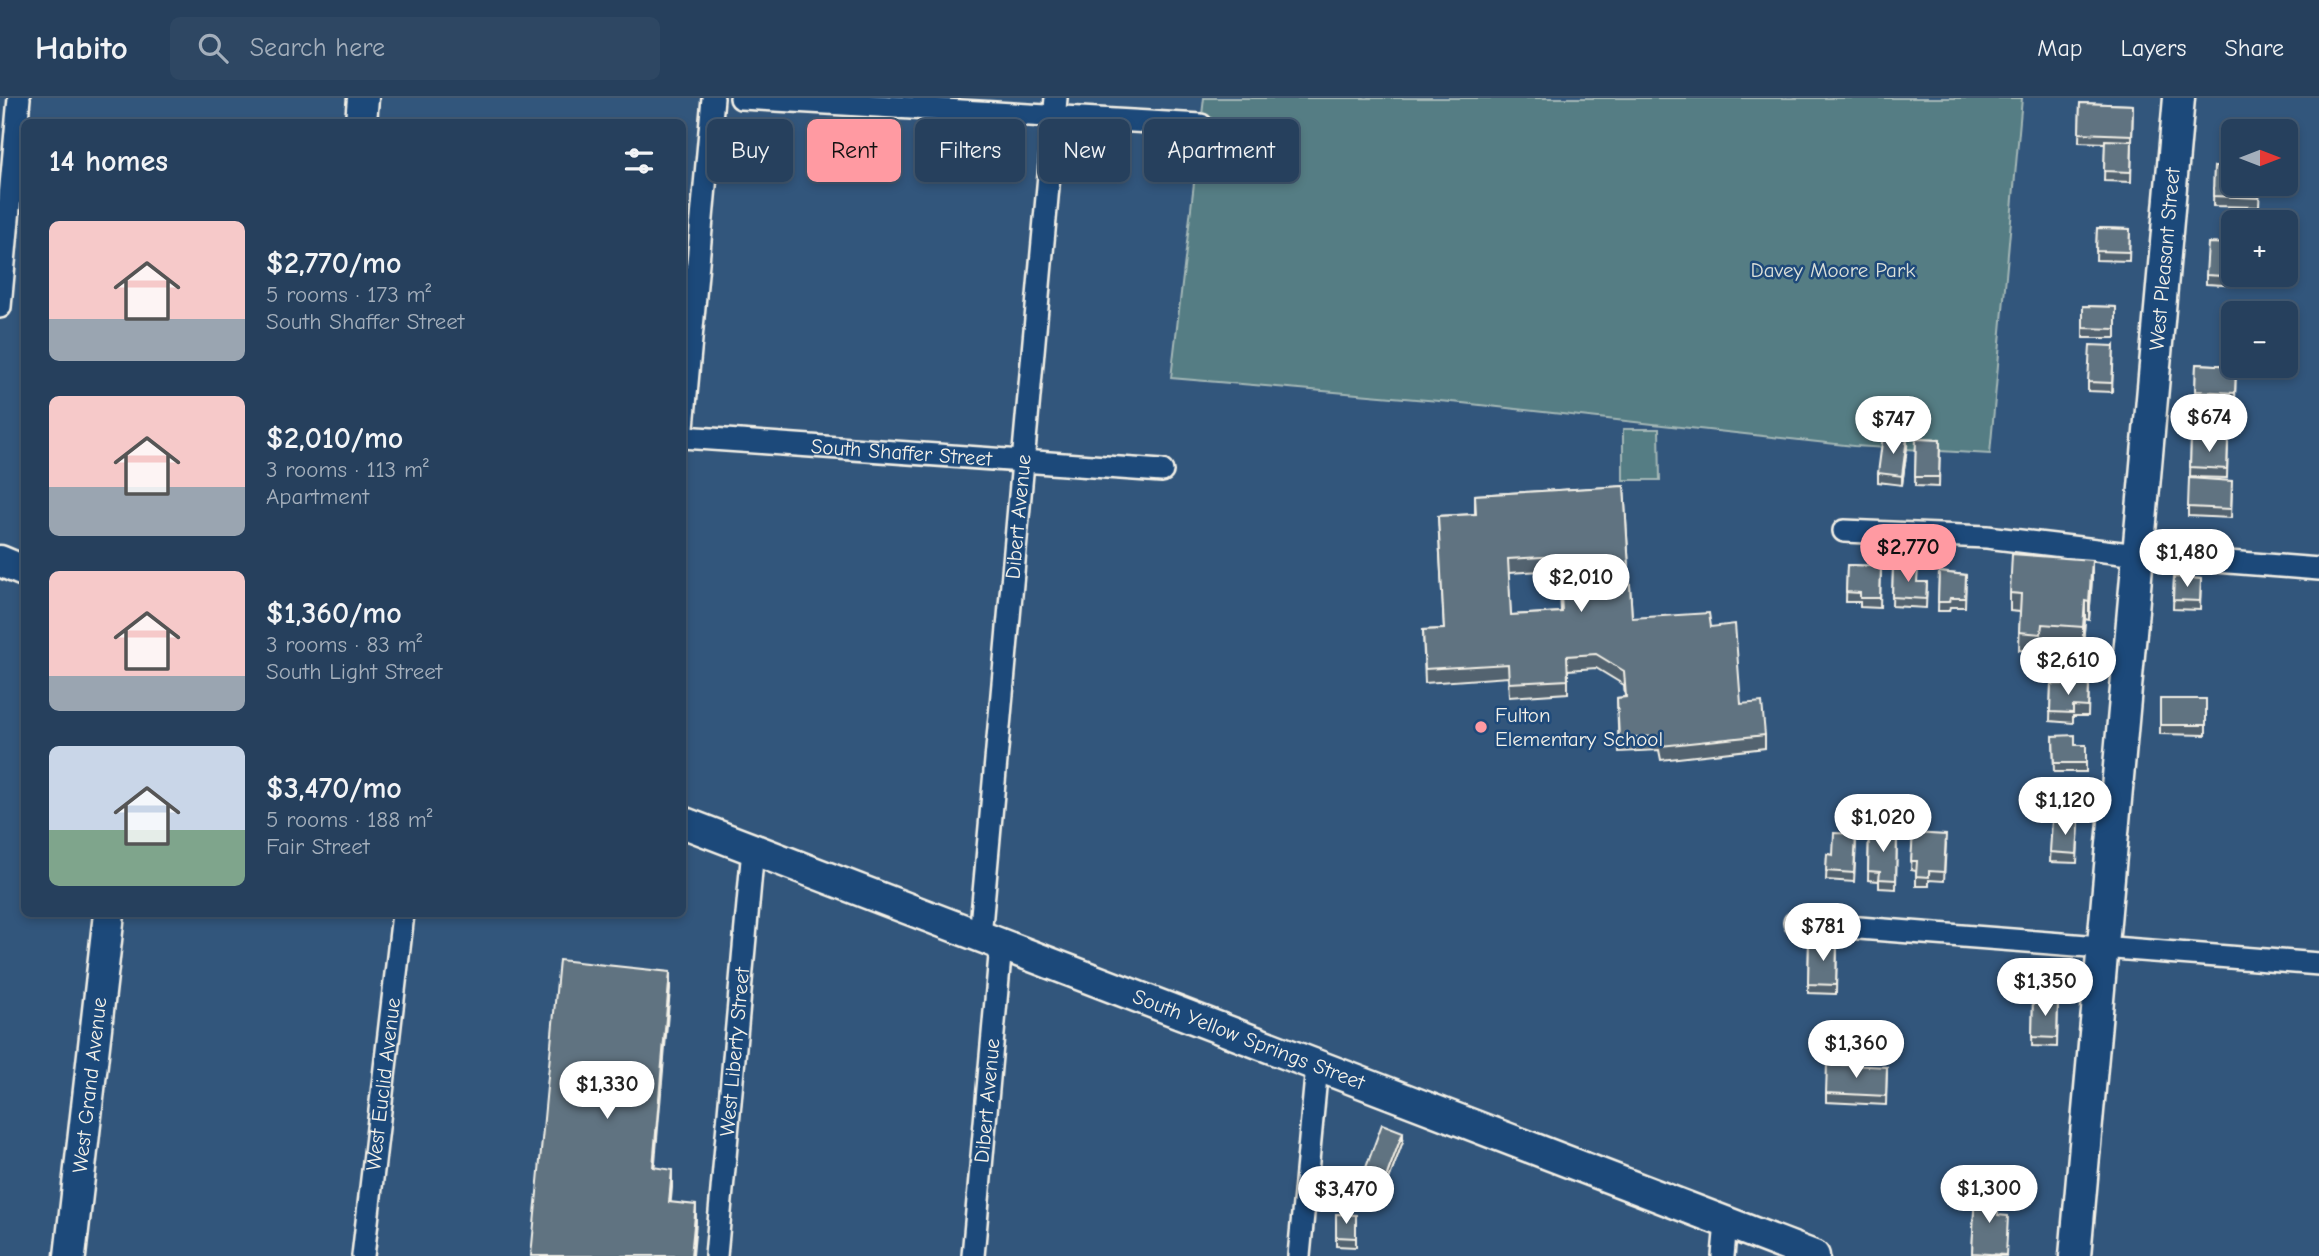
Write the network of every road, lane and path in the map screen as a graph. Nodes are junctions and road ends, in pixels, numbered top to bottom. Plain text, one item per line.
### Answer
1 (19, 98) edge
2 (363, 98) edge
3 (712, 98) edge
4 (741, 98) edge
5 (2179, 98) edge
6 (1056, 107) edge
7 (361, 119) edge
8 (1153, 119) edge
9 (0, 307) edge
10 (686, 403) edge
11 (686, 438) edge
12 (1023, 461) junction
13 (1162, 471) dead end
14 (1844, 531) dead end
15 (2138, 555) junction
16 (0, 561) edge
17 (2319, 569) edge
18 (21, 570) edge
19 (686, 824) edge
20 (754, 849) junction
21 (109, 917) edge
22 (403, 917) edge
23 (1795, 923) dead end
24 (991, 941) junction
25 (2102, 948) junction
26 (2319, 964) edge
27 (1317, 1066) junction
28 (1726, 1222) junction
29 (71, 1256) edge
30 (363, 1256) edge
31 (716, 1256) edge
32 (974, 1256) edge
33 (1300, 1256) edge
34 (1723, 1256) edge
35 (1814, 1256) edge
36 (2075, 1256) edge

1 - 9 street
2 - 7 street
3 - 10 street
4 - 6 street
5 - 15 street, West Pleasant Street
6 - 8 street
6 - 12 street, Dibert Avenue
11 - 12 street, South Shaffer Street
12 - 13 street, South Shaffer Street
12 - 24 street, Dibert Avenue
14 - 15 street
15 - 17 street
15 - 25 street, West Pleasant Street
16 - 18 street
19 - 20 street, South Yellow Springs Street
20 - 24 street, South Yellow Springs Street
20 - 31 street, West Liberty Street
21 - 29 street, West Grand Avenue
22 - 30 street, West Euclid Avenue
23 - 25 street
24 - 27 street, South Yellow Springs Street
24 - 32 street, Dibert Avenue
25 - 26 street
25 - 36 street, West Pleasant Street
27 - 28 street, South Yellow Springs Street
27 - 33 street
28 - 34 street
28 - 35 street, South Yellow Springs Street

